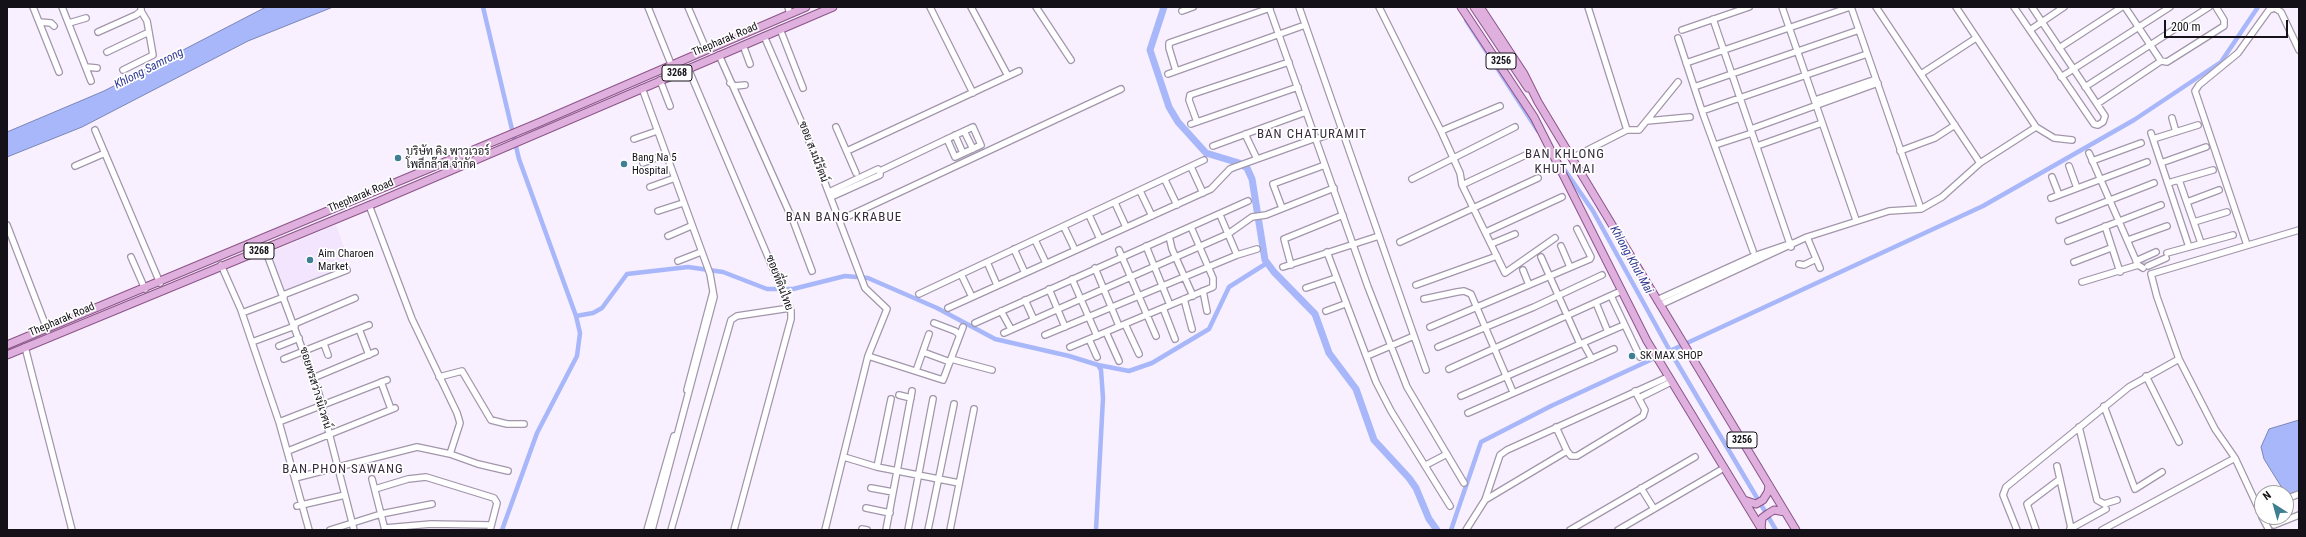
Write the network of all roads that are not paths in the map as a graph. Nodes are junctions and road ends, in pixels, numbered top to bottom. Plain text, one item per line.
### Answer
1 (33, 7) edge
2 (62, 7) edge
3 (648, 7) edge
4 (688, 7) edge
5 (806, 7) edge
6 (833, 7) edge
7 (930, 7) edge
8 (971, 7) edge
9 (1036, 7) edge
10 (1193, 7) edge
11 (1299, 7) edge
12 (1378, 7) edge
13 (1461, 7) edge
14 (1466, 7) edge
15 (1474, 7) edge
16 (1480, 7) edge
17 (1588, 7) edge
18 (1749, 7) edge
19 (1782, 7) edge
20 (1850, 7) edge
21 (1876, 7) edge
22 (1956, 7) edge
23 (2014, 7) edge
24 (2032, 7) edge
25 (2064, 7) edge
26 (2122, 7) edge
27 (2125, 7) edge
28 (2170, 7) edge
29 (2209, 7) edge
30 (2216, 7) edge
31 (1269, 8) edge
32 (141, 9) edge
33 (789, 10) edge
34 (1182, 11) dead end
35 (86, 18) dead end
36 (1713, 19) junction
37 (40, 22) junction
38 (2042, 22) junction
39 (69, 23) junction
40 (1305, 25) junction
41 (54, 26) dead end
42 (1789, 27) junction
43 (2138, 27) junction
44 (780, 29) junction
45 (1682, 30) dead end
46 (1859, 30) junction
47 (2030, 30) junction
48 (98, 32) dead end
49 (149, 32) junction
50 (1279, 35) junction
51 (764, 36) junction
52 (1678, 38) dead end
53 (1976, 38) junction
54 (2150, 44) junction
55 (743, 45) junction
56 (2059, 48) junction
57 (706, 49) junction
58 (1724, 50) junction
59 (2299, 50) edge
60 (107, 52) dead end
61 (1798, 52) junction
62 (1867, 54) junction
63 (719, 55) junction
64 (1071, 60) dead end
65 (2161, 61) junction
66 (1289, 62) junction
67 (1686, 63) junction
68 (671, 64) junction
69 (750, 64) dead end
70 (86, 67) junction
71 (97, 68) dead end
72 (688, 68) junction
73 (2073, 68) junction
74 (123, 70) dead end
75 (1019, 71) dead end
76 (59, 72) dead end
77 (1176, 72) junction
78 (1168, 74) dead end
79 (1921, 74) junction
80 (1522, 75) junction
81 (1732, 75) junction
82 (1008, 76) junction
83 (1806, 76) junction
84 (2061, 77) junction
85 (660, 80) junction
86 (91, 81) dead end
87 (1877, 81) junction
88 (730, 82) junction
89 (1678, 82) dead end
90 (745, 85) dead end
91 (1298, 87) junction
92 (1694, 87) junction
93 (2085, 87) junction
94 (642, 88) junction
95 (803, 88) dead end
96 (1121, 89) dead end
97 (973, 93) junction
98 (1740, 98) junction
99 (1816, 103) junction
100 (2097, 104) junction
101 (670, 106) dead end
102 (1500, 106) dead end
103 (1702, 111) junction
104 (1306, 112) junction
105 (1534, 117) junction
106 (1690, 117) dead end
107 (2172, 118) dead end
108 (1647, 121) junction
109 (1198, 122) junction
110 (1822, 123) junction
111 (1191, 124) dead end
112 (1955, 125) junction
113 (2198, 125) dead end
114 (836, 127) dead end
115 (1515, 127) dead end
116 (2036, 127) junction
117 (95, 130) dead end
118 (1342, 130) junction
119 (1627, 130) junction
120 (657, 131) junction
121 (964, 131) junction
122 (1441, 131) junction
123 (1751, 131) junction
124 (2176, 132) junction
125 (2151, 133) dead end
126 (1245, 134) junction
127 (955, 135) junction
128 (1316, 138) junction
129 (634, 139) dead end
130 (947, 139) junction
131 (2072, 140) dead end
132 (2153, 140) junction
133 (2141, 143) dead end
134 (1213, 146) dead end
135 (1715, 146) junction
136 (1756, 146) junction
137 (2206, 147) dead end
138 (973, 149) junction
139 (1900, 150) junction
140 (846, 151) junction
141 (105, 153) junction
142 (963, 153) junction
143 (2089, 153) dead end
144 (666, 154) junction
145 (1530, 154) dead end
146 (1452, 158) junction
147 (1572, 158) junction
148 (1255, 159) junction
149 (1204, 160) dead end
150 (2092, 161) junction
151 (2148, 162) dead end
152 (643, 163) dead end
153 (1980, 163) junction
154 (2161, 163) junction
155 (1326, 165) junction
156 (75, 166) dead end
157 (2069, 166) dead end
158 (1191, 167) junction
159 (2213, 170) dead end
160 (856, 173) dead end
161 (2052, 177) dead end
162 (674, 178) junction
163 (1538, 178) dead end
164 (1412, 179) dead end
165 (1165, 180) junction
166 (2101, 180) junction
167 (2179, 180) junction
168 (2154, 183) dead end
169 (2168, 183) junction
170 (1462, 185) junction
171 (650, 187) dead end
172 (1334, 188) junction
173 (2077, 188) junction
174 (2219, 190) dead end
175 (1140, 191) junction
176 (1203, 192) junction
177 (830, 195) junction
178 (2060, 195) junction
179 (1562, 197) dead end
180 (2051, 198) dead end
181 (1248, 201) dead end
182 (2110, 201) junction
183 (2187, 202) junction
184 (683, 203) junction
185 (1115, 203) junction
186 (369, 205) junction
187 (1177, 205) junction
188 (2162, 205) dead end
189 (1282, 208) junction
190 (1473, 208) junction
191 (1921, 209) junction
192 (658, 211) dead end
193 (2227, 212) dead end
194 (1089, 215) junction
195 (1220, 215) junction
196 (1344, 215) junction
197 (1152, 216) junction
198 (840, 220) junction
199 (1856, 220) junction
200 (2059, 220) dead end
201 (2119, 220) junction
202 (2194, 222) junction
203 (7, 225) edge
204 (691, 226) junction
205 (1064, 226) junction
206 (2105, 226) junction
207 (2167, 226) dead end
208 (1191, 227) junction
209 (1126, 228) junction
210 (1577, 229) dead end
211 (2299, 230) edge
212 (1486, 232) junction
213 (1228, 234) junction
214 (1515, 234) dead end
215 (2233, 235) dead end
216 (668, 236) dead end
217 (1169, 236) junction
218 (1379, 236) junction
219 (1807, 237) junction
220 (1555, 238) dead end
221 (1100, 239) junction
222 (1035, 240) junction
223 (2128, 240) junction
224 (2068, 241) dead end
225 (1400, 242) dead end
226 (2201, 243) junction
227 (1353, 244) junction
228 (1491, 244) junction
229 (1791, 244) junction
230 (2246, 245) junction
231 (1146, 246) junction
232 (1561, 246) dead end
233 (1200, 247) junction
234 (2189, 247) junction
235 (2111, 248) junction
236 (265, 249) junction
237 (1014, 249) junction
238 (1257, 249) dead end
239 (1075, 250) junction
240 (1753, 251) dead end
241 (701, 252) junction
242 (1327, 252) junction
243 (2156, 252) dead end
244 (1121, 253) junction
245 (1237, 255) junction
246 (1497, 256) junction
247 (131, 257) dead end
248 (1541, 257) dead end
249 (1176, 258) junction
250 (1816, 259) junction
251 (678, 261) dead end
252 (987, 262) junction
253 (2074, 262) dead end
254 (2155, 262) junction
255 (1046, 263) junction
256 (1291, 264) junction
257 (1799, 264) dead end
258 (221, 265) junction
259 (2142, 265) junction
260 (1154, 266) junction
261 (1283, 267) dead end
262 (1570, 267) junction
263 (1095, 268) junction
264 (1208, 268) junction
265 (1820, 268) dead end
266 (347, 270) dead end
267 (812, 270) dead end
268 (1522, 270) dead end
269 (2160, 270) junction
270 (2120, 272) junction
271 (1025, 273) junction
272 (961, 274) junction
273 (1602, 275) dead end
274 (1550, 276) junction
275 (1131, 277) junction
276 (1184, 277) junction
277 (1336, 278) junction
278 (1072, 279) junction
279 (2082, 282) dead end
280 (160, 283) junction
281 (997, 285) junction
282 (1416, 285) dead end
283 (1529, 285) junction
284 (1161, 287) junction
285 (1306, 288) dead end
286 (145, 289) junction
287 (1049, 289) junction
288 (1103, 289) junction
289 (1203, 291) junction
290 (1621, 291) junction
291 (919, 294) dead end
292 (1559, 295) junction
293 (284, 296) junction
294 (1139, 296) junction
295 (1193, 296) junction
296 (1611, 296) junction
297 (972, 297) junction
298 (355, 298) dead end
299 (1184, 299) junction
300 (1424, 299) dead end
301 (1025, 300) junction
302 (1080, 300) junction
303 (1658, 302) junction
304 (1345, 304) junction
305 (1596, 304) junction
306 (1170, 305) junction
307 (790, 308) junction
308 (948, 308) dead end
309 (1111, 308) junction
310 (1163, 308) junction
311 (1477, 308) junction
312 (1057, 309) junction
313 (1001, 311) junction
314 (1207, 311) dead end
315 (1326, 311) dead end
316 (242, 313) junction
317 (1148, 315) junction
318 (1568, 316) junction
319 (1088, 318) junction
320 (1034, 320) junction
321 (934, 323) dead end
322 (975, 323) dead end
323 (294, 325) junction
324 (369, 325) dead end
325 (1122, 325) junction
326 (1624, 325) junction
327 (963, 327) dead end
328 (1065, 327) junction
329 (1430, 327) dead end
330 (1485, 327) junction
331 (1192, 328) dead end
332 (47, 329) junction
333 (360, 329) junction
334 (1011, 329) junction
335 (1106, 332) junction
336 (1608, 332) junction
337 (1004, 333) dead end
338 (929, 334) dead end
339 (960, 335) junction
340 (1045, 335) dead end
341 (1097, 336) junction
342 (1156, 336) dead end
343 (1414, 336) junction
344 (299, 338) junction
345 (1088, 340) junction
346 (1175, 340) dead end
347 (252, 342) junction
348 (1582, 343) junction
349 (324, 344) junction
350 (7, 345) edge
351 (279, 346) dead end
352 (1392, 346) junction
353 (25, 347) junction
354 (1070, 347) dead end
355 (1438, 347) dead end
356 (1494, 349) junction
357 (1614, 349) dead end
358 (304, 352) junction
359 (923, 352) junction
360 (1139, 354) dead end
361 (7, 355) edge
362 (328, 355) dead end
363 (868, 356) junction
364 (1367, 356) junction
365 (1097, 357) dead end
366 (1640, 357) dead end
367 (284, 359) dead end
368 (1592, 359) junction
369 (2179, 359) junction
370 (950, 361) junction
371 (1119, 361) dead end
372 (1449, 369) dead end
373 (992, 370) dead end
374 (1426, 370) dead end
375 (916, 371) junction
376 (439, 376) junction
377 (2146, 376) junction
378 (1506, 377) junction
379 (313, 378) junction
380 (387, 380) dead end
381 (1670, 380) junction
382 (381, 382) junction
383 (912, 391) dead end
384 (1635, 391) junction
385 (1513, 392) junction
386 (899, 396) dead end
387 (1461, 396) dead end
388 (911, 398) junction
389 (1639, 398) junction
390 (891, 399) dead end
391 (933, 399) dead end
392 (954, 404) dead end
393 (322, 406) junction
394 (2104, 406) junction
395 (974, 409) dead end
396 (1468, 413) dead end
397 (279, 422) junction
398 (524, 424) dead end
399 (1556, 427) junction
400 (2079, 427) junction
401 (329, 434) junction
402 (2179, 442) dead end
403 (288, 451) junction
404 (1567, 451) junction
405 (450, 454) junction
406 (1447, 454) junction
407 (844, 457) junction
408 (1695, 457) dead end
409 (2235, 458) junction
410 (1426, 465) junction
411 (2057, 466) dead end
412 (338, 467) junction
413 (877, 467) junction
414 (1724, 468) junction
415 (508, 471) dead end
416 (898, 471) junction
417 (2162, 472) dead end
418 (919, 474) junction
419 (295, 478) junction
420 (939, 478) junction
421 (372, 479) dead end
422 (2060, 479) junction
423 (959, 483) junction
424 (1464, 483) dead end
425 (1769, 485) junction
426 (871, 488) dead end
427 (1641, 488) junction
428 (375, 489) junction
429 (660, 490) junction
430 (893, 492) junction
431 (345, 495) junction
432 (2254, 496) edge
433 (1484, 500) junction
434 (1744, 500) junction
435 (2116, 500) dead end
436 (432, 504) dead end
437 (300, 506) junction
438 (1450, 506) dead end
439 (866, 508) dead end
440 (1654, 509) junction
441 (2106, 509) dead end
442 (1785, 512) junction
443 (890, 513) junction
444 (381, 514) junction
445 (352, 524) junction
446 (490, 528) edge
447 (385, 529) edge
448 (2070, 529) edge
449 (72, 530) edge
450 (309, 530) edge
451 (330, 530) edge
452 (354, 530) edge
453 (647, 530) edge
454 (652, 530) edge
455 (671, 530) edge
456 (734, 530) edge
457 (826, 530) edge
458 (886, 530) edge
459 (908, 530) edge
460 (928, 530) edge
461 (950, 530) edge
462 (1466, 530) edge
463 (1570, 530) edge
464 (1618, 530) edge
465 (1762, 530) edge
466 (1796, 530) edge
467 (2017, 530) edge
468 (2036, 530) edge
469 (2102, 530) edge

1 - 37 street
2 - 39 street
3 - 68 street
4 - 57 street
5 - 33 main road, Thepharak Road / 3268
6 - 44 main road, Thepharak Road / 3268
7 - 97 street
8 - 82 street
9 - 64 street
10 - 34 street
11 - 40 street
12 - 122 street
13 - 105 main road, 3256
14 - 105 main road, 3256
15 - 80 main road, 3256
16 - 80 main road, 3256
17 - 119 street
18 - 36 street
19 - 42 street
20 - 42 street
20 - 46 street
21 - 79 street
22 - 53 street
23 - 47 street
24 - 38 street
25 - 38 street
26 - 56 street
27 - 43 street
28 - 43 street
29 - 54 street
30 - 65 street
31 - 50 street
31 - 77 street
32 - 48 street
32 - 49 street
33 - 57 main road, Thepharak Road / 3268
35 - 39 street
36 - 45 street
36 - 58 street
37 - 41 street
37 - 76 street
38 - 47 street
38 - 56 street
39 - 70 street
40 - 50 street
40 - 118 street
42 - 58 street
42 - 61 street
43 - 54 street
43 - 73 street
44 - 51 main road, Thepharak Road / 3268
44 - 95 street
46 - 61 street
46 - 62 street
47 - 84 street
49 - 60 street
49 - 74 street
50 - 66 street
50 - 77 street
51 - 55 main road, Thepharak Road / 3268
51 - 177 street, ซอย ส.มนีรัตน์
52 - 67 street
53 - 79 street
53 - 116 street
54 - 65 street
54 - 93 street
55 - 63 main road, Thepharak Road / 3268
55 - 69 street
56 - 73 street
57 - 68 main road, Thepharak Road / 3268
58 - 67 street
58 - 81 street
59 - 230 street
61 - 81 street
61 - 83 street
62 - 83 street
62 - 87 street
63 - 72 main road, Thepharak Road / 3268
63 - 88 street
65 - 100 street
66 - 91 street
66 - 109 street
67 - 92 street
68 - 280 main road, Thepharak Road / 3268
70 - 71 street
70 - 86 street
72 - 85 main road, Thepharak Road / 3268
72 - 307 street, ซอยที่ดินไทย
73 - 84 street
73 - 93 street
75 - 82 street
77 - 78 street
79 - 112 street
80 - 147 main road, 3256
81 - 92 street
81 - 98 street
82 - 97 street
83 - 98 street
83 - 99 street
84 - 100 street
85 - 94 main road, Thepharak Road / 3268
85 - 101 street
87 - 99 street
87 - 139 street
88 - 90 street
88 - 267 street
89 - 108 street
91 - 104 street
91 - 109 street
92 - 103 street
93 - 100 street
94 - 120 street
94 - 186 main road, Thepharak Road / 3268
96 - 198 street
97 - 140 street
98 - 103 street
98 - 123 street
99 - 110 street
99 - 123 street
102 - 122 street
103 - 135 street
104 - 126 street
104 - 128 street
105 - 290 main road, 3256
106 - 108 street
107 - 124 street
108 - 119 street
109 - 111 street
110 - 136 street
110 - 199 street
112 - 139 street
112 - 153 street
113 - 124 street
114 - 140 street
115 - 146 street
116 - 131 street
116 - 153 street
117 - 141 street
118 - 128 street
118 - 218 street
119 - 147 street
120 - 129 street
120 - 144 street
121 - 127 street
121 - 138 street
121 - 138 street
122 - 146 street
123 - 135 street
123 - 136 street
124 - 132 street
125 - 132 street
126 - 134 street
126 - 148 street
127 - 130 street
127 - 142 street
128 - 148 street
128 - 155 street
130 - 142 street
130 - 177 street
132 - 154 street
133 - 150 street
135 - 240 street
136 - 229 street
137 - 154 street
138 - 142 street
139 - 191 street
140 - 160 street
141 - 156 street
141 - 280 street
143 - 150 street
144 - 152 street
144 - 162 street
145 - 170 street
146 - 164 street
146 - 170 street
147 - 303 main road, 3256
148 - 176 street
149 - 158 street
150 - 166 street
151 - 166 street
153 - 191 street
154 - 169 street
155 - 172 street
155 - 189 street
157 - 173 street
158 - 165 street
158 - 176 street
159 - 167 street
161 - 178 street
162 - 171 street
162 - 184 street
163 - 190 street
165 - 175 street
165 - 187 street
166 - 173 street
166 - 182 street
167 - 169 street
167 - 183 street
168 - 182 street
169 - 234 street
170 - 190 street
172 - 189 street
172 - 196 street
173 - 178 street
174 - 183 street
175 - 185 street
175 - 197 street
176 - 187 street
177 - 198 street, ซอย ส.มนีรัตน์
178 - 180 street
179 - 212 street
181 - 195 street
182 - 200 street
182 - 201 street
183 - 202 street
184 - 192 street
184 - 204 street
185 - 194 street
185 - 209 street
186 - 236 main road, Thepharak Road / 3268
186 - 376 street
187 - 197 street
188 - 201 street
189 - 213 street
190 - 212 street
190 - 225 street
191 - 199 street
193 - 202 street
194 - 205 street
194 - 221 street
195 - 208 street
195 - 213 street
196 - 227 street
196 - 256 street
197 - 209 street
198 - 363 street, ซอย ส.มนีรัตน์
199 - 219 street
201 - 206 street
201 - 223 street
202 - 226 street
203 - 332 street
204 - 216 street
204 - 241 street
205 - 222 street
205 - 239 street
206 - 224 street
206 - 235 street
207 - 223 street
208 - 217 street
208 - 233 street
209 - 221 street
210 - 262 street
211 - 230 street
212 - 228 street
213 - 233 street
213 - 245 street
214 - 228 street
215 - 226 street
217 - 231 street
217 - 249 street
218 - 227 street
218 - 343 street
219 - 229 street
219 - 250 street
220 - 246 street
221 - 239 street
222 - 237 street
222 - 255 street
223 - 259 street
226 - 234 street
227 - 242 street
227 - 352 street
228 - 246 street
229 - 303 street
230 - 269 street
231 - 244 street
231 - 260 street
232 - 262 street
233 - 249 street
233 - 264 street
234 - 254 street
235 - 253 street
235 - 270 street
236 - 258 main road, Thepharak Road / 3268
236 - 293 street, ซอยพรสว่างนิเวศน์
237 - 252 street
237 - 271 street
238 - 245 street
239 - 255 street
241 - 251 street
241 - 429 street
242 - 256 street
242 - 277 street
243 - 259 street
244 - 263 street
244 - 275 street
245 - 264 street
246 - 282 street
247 - 286 street
248 - 274 street
249 - 260 street
249 - 276 street
250 - 257 street
250 - 265 street
252 - 272 street
252 - 281 street
254 - 259 street
254 - 269 street
255 - 271 street
256 - 261 street
258 - 316 street
258 - 353 main road, Thepharak Road / 3268
259 - 270 street
260 - 275 street
260 - 284 street
262 - 274 street
263 - 278 street
263 - 288 street
264 - 276 street
264 - 289 street
266 - 293 street
268 - 283 street
269 - 369 street
270 - 279 street
271 - 281 street
272 - 291 street
272 - 297 street
273 - 292 street
274 - 283 street
274 - 292 street
275 - 288 street
275 - 294 street
276 - 284 street
276 - 295 street
277 - 285 street
277 - 304 street
278 - 287 street
278 - 302 street
280 - 286 main road, Thepharak Road / 3268
281 - 297 street
283 - 311 street
284 - 294 street
284 - 306 street
286 - 332 main road, Thepharak Road / 3268
287 - 301 street
287 - 312 street
288 - 302 street
288 - 309 street
289 - 295 street
289 - 314 street
290 - 296 street
290 - 381 main road, 3256
292 - 318 street
292 - 330 street
293 - 316 street
293 - 323 street, ซอยพรสว่างนิเวศน์
294 - 309 street
294 - 317 street
295 - 299 street
296 - 305 street
296 - 326 street
297 - 308 street
298 - 323 street
299 - 306 street
299 - 331 street
300 - 311 street
301 - 313 street
301 - 320 street
302 - 312 street
302 - 319 street
303 - 425 main road, 3256
304 - 315 street
304 - 364 street
305 - 318 street
305 - 336 street
306 - 310 street
307 - 455 street
307 - 456 street, ซอยที่ดินไทย
309 - 319 street
309 - 325 street
310 - 317 street
310 - 346 street
311 - 329 street
311 - 330 street
312 - 320 street
312 - 328 street
313 - 322 street
313 - 334 street
316 - 347 street
317 - 325 street
317 - 342 street
318 - 348 street
318 - 356 street
319 - 328 street
319 - 341 street
320 - 334 street
321 - 339 street
323 - 344 street, ซอยพรสว่างนิเวศน์
323 - 347 street
324 - 333 street
325 - 335 street
325 - 360 street
326 - 336 street
326 - 366 street
327 - 339 street
328 - 340 street
330 - 355 street
330 - 356 street
332 - 350 main road, Thepharak Road / 3268
333 - 349 street
333 - 379 street
334 - 337 street
335 - 341 street
335 - 371 street
336 - 348 street
338 - 359 street
339 - 370 street
341 - 345 street
343 - 352 street
343 - 374 street
344 - 351 street
344 - 358 street, ซอยพรสว่างนิเวศน์
345 - 354 street
345 - 365 street
347 - 397 street
348 - 368 street
348 - 378 street
349 - 358 street
349 - 362 street
352 - 364 street
352 - 406 street
353 - 361 main road, Thepharak Road / 3268
353 - 449 street
356 - 372 street
356 - 378 street
357 - 368 street
358 - 367 street
358 - 379 street, ซอยพรสว่างนิเวศน์
359 - 370 street
359 - 375 street
363 - 375 street
363 - 407 street
364 - 410 street
368 - 385 street
369 - 377 street
369 - 409 street
370 - 373 street
370 - 375 street
376 - 398 street
376 - 405 street
377 - 394 street
377 - 402 street
378 - 385 street
378 - 387 street
379 - 393 street, ซอยพรสว่างนิเวศน์
380 - 382 street
381 - 384 street
381 - 389 street
381 - 414 main road, 3256
382 - 393 street
382 - 401 street
383 - 388 street
384 - 389 street
384 - 399 street
385 - 396 street
386 - 388 street
388 - 416 street
389 - 404 street
390 - 413 street
391 - 418 street
392 - 420 street
393 - 397 street
393 - 401 street, ซอยพรสว่างนิเวศน์
394 - 400 street
394 - 417 street
395 - 423 street
397 - 403 street
399 - 404 street
399 - 433 street
400 - 435 street
400 - 467 street
401 - 403 street
401 - 412 street, ซอยพรสว่างนิเวศน์
403 - 419 street
404 - 433 street
405 - 412 street
405 - 415 street
406 - 410 street
406 - 424 street
407 - 413 street
407 - 457 street
408 - 427 street
409 - 432 street
409 - 469 street
410 - 438 street
411 - 422 street
412 - 419 street
412 - 431 street, ซอยพรสว่างนิเวศน์
413 - 416 street
414 - 434 main road, 3256
414 - 440 street
416 - 418 street
416 - 430 street
418 - 420 street
418 - 459 street
419 - 437 street
420 - 423 street
420 - 460 street
421 - 428 street
422 - 448 street
422 - 468 street
423 - 461 street
425 - 434 main road
425 - 442 main road, 3256
426 - 430 street
427 - 440 street
427 - 463 street
428 - 444 street
428 - 446 street
429 - 453 street
429 - 454 street
430 - 443 street
431 - 437 street
431 - 445 street, ซอยพรสว่างนิเวศน์
433 - 462 street
434 - 465 main road, 3256
436 - 444 street
437 - 450 street
439 - 443 street
440 - 464 street
441 - 448 street
442 - 465 main road
442 - 466 main road, 3256
443 - 458 street
444 - 445 street
444 - 447 street
445 - 451 street
445 - 452 street, ซอยพรสว่างนิเวศน์
446 - 447 street

